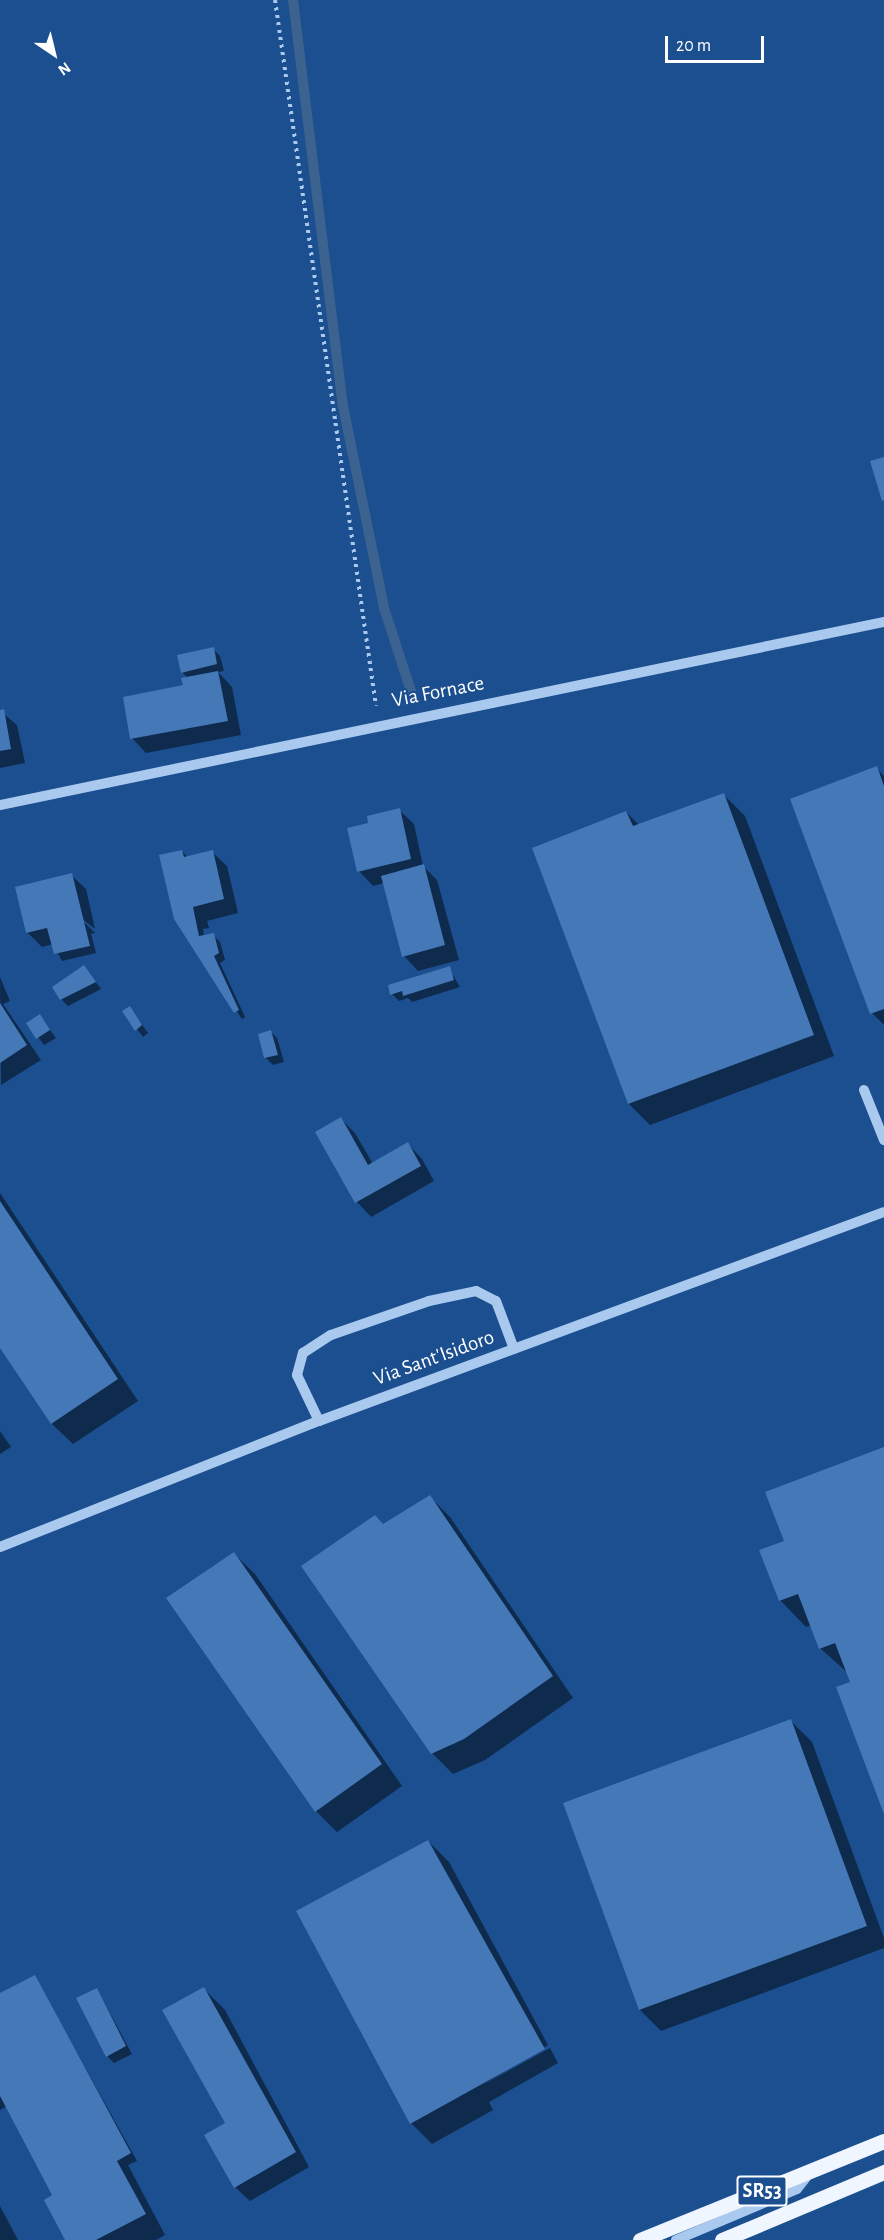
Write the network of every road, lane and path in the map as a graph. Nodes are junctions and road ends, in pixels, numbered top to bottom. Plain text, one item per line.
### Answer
1 (275, 0) edge
2 (884, 622) edge
3 (377, 724) junction
4 (0, 805) edge
5 (864, 1090) dead end
6 (884, 1140) edge
7 (884, 1212) edge
8 (514, 1349) junction
9 (319, 1421) junction
10 (0, 1547) edge
11 (884, 2141) edge
12 (812, 2171) junction
13 (884, 2172) edge
14 (640, 2240) edge
15 (676, 2240) edge
16 (722, 2240) edge

1 - 3 path
2 - 3 street, Via Fornace
3 - 4 street, Via Fornace
5 - 6 street
7 - 8 street, Via Sant'Isidoro
8 - 9 street, Via Sant'Isidoro
8 - 9 street
9 - 10 street, Via Sant'Isidoro
11 - 12 main road, SR53
12 - 14 main road, SR53
12 - 15 street
13 - 16 main road

